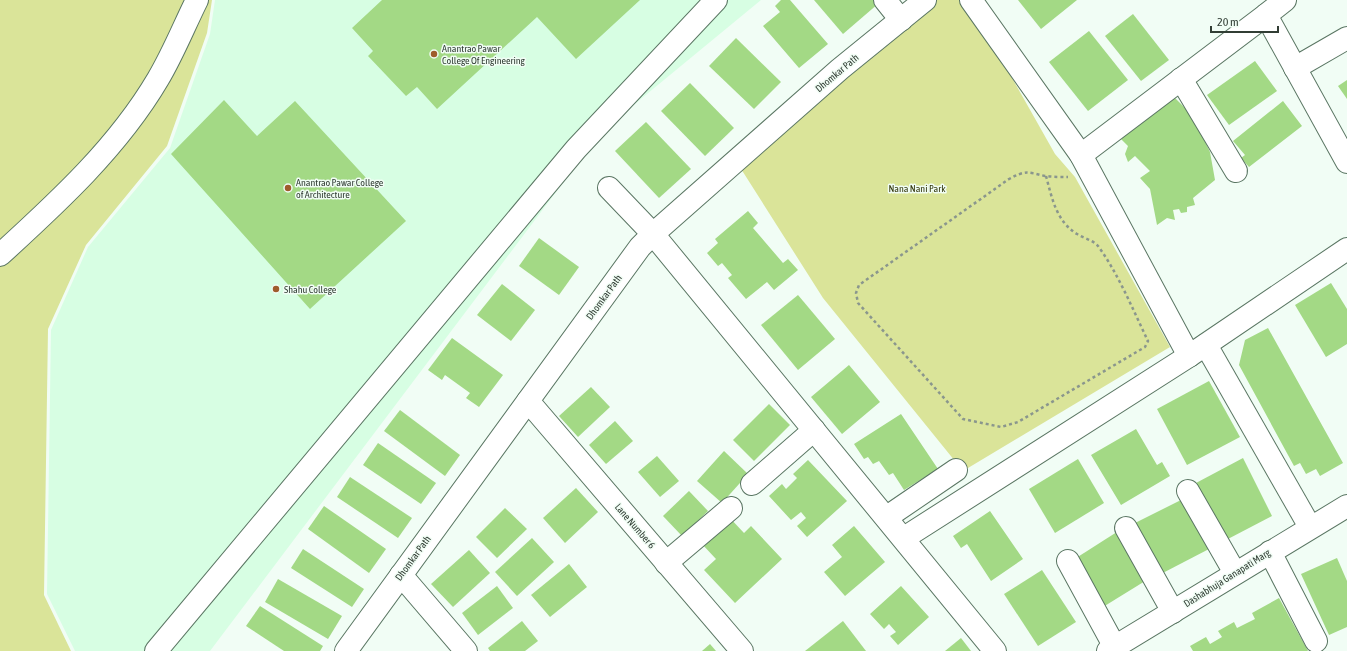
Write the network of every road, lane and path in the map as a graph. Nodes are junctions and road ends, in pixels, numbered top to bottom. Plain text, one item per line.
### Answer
1 (197, 0) edge
2 (716, 0) edge
3 (885, 0) edge
4 (925, 0) edge
5 (971, 0) edge
6 (1285, 0) edge
7 (1266, 15) junction
8 (901, 20) junction
9 (1347, 38) edge
10 (1295, 68) junction
11 (1181, 79) junction
12 (1081, 154) junction
13 (1347, 162) edge
14 (1236, 171) dead end
15 (609, 188) dead end
16 (653, 234) junction
17 (1347, 249) edge
18 (0, 255) edge
19 (859, 284) joint
20 (1197, 350) junction
21 (528, 402) junction
22 (814, 430) junction
23 (956, 470) dead end
24 (752, 484) dead end
25 (1188, 491) dead end
26 (1347, 506) edge
27 (730, 508) dead end
28 (887, 518) junction
29 (1126, 528) dead end
30 (1310, 528) junction
31 (904, 538) junction
32 (1270, 552) junction
33 (1068, 560) dead end
34 (666, 563) junction
35 (1236, 573) junction
36 (401, 575) junction
37 (1173, 612) junction
38 (1316, 641) dead end
39 (1113, 650) edge
40 (156, 651) edge
41 (346, 651) edge
42 (466, 651) edge
43 (742, 651) edge
44 (995, 651) edge

1 - 18 street
2 - 40 street
3 - 8 street
4 - 8 street, Dhomkar Path
5 - 12 street
6 - 7 street
7 - 10 street
7 - 11 street
8 - 16 street, Dhomkar Path
9 - 10 street
10 - 13 street
11 - 12 street
11 - 14 street
12 - 20 street
15 - 16 street
16 - 21 street, Dhomkar Path
16 - 22 street
17 - 20 street
19 - 19 path
20 - 30 street
20 - 31 street
21 - 34 street, Lane Number 6
21 - 36 street, Dhomkar Path
22 - 24 street
22 - 28 street
23 - 28 street
25 - 35 street
26 - 30 street, Dashabhuja Ganapati Marg
27 - 34 street
28 - 31 street
29 - 37 street
30 - 32 street, Dashabhuja Ganapati Marg
31 - 44 street
32 - 35 street, Dashabhuja Ganapati Marg
32 - 38 street
33 - 39 street
34 - 43 street, Lane Number 6
35 - 37 street, Dashabhuja Ganapati Marg
36 - 41 street, Dhomkar Path
36 - 42 street
37 - 39 street, Dashabhuja Ganapati Marg

